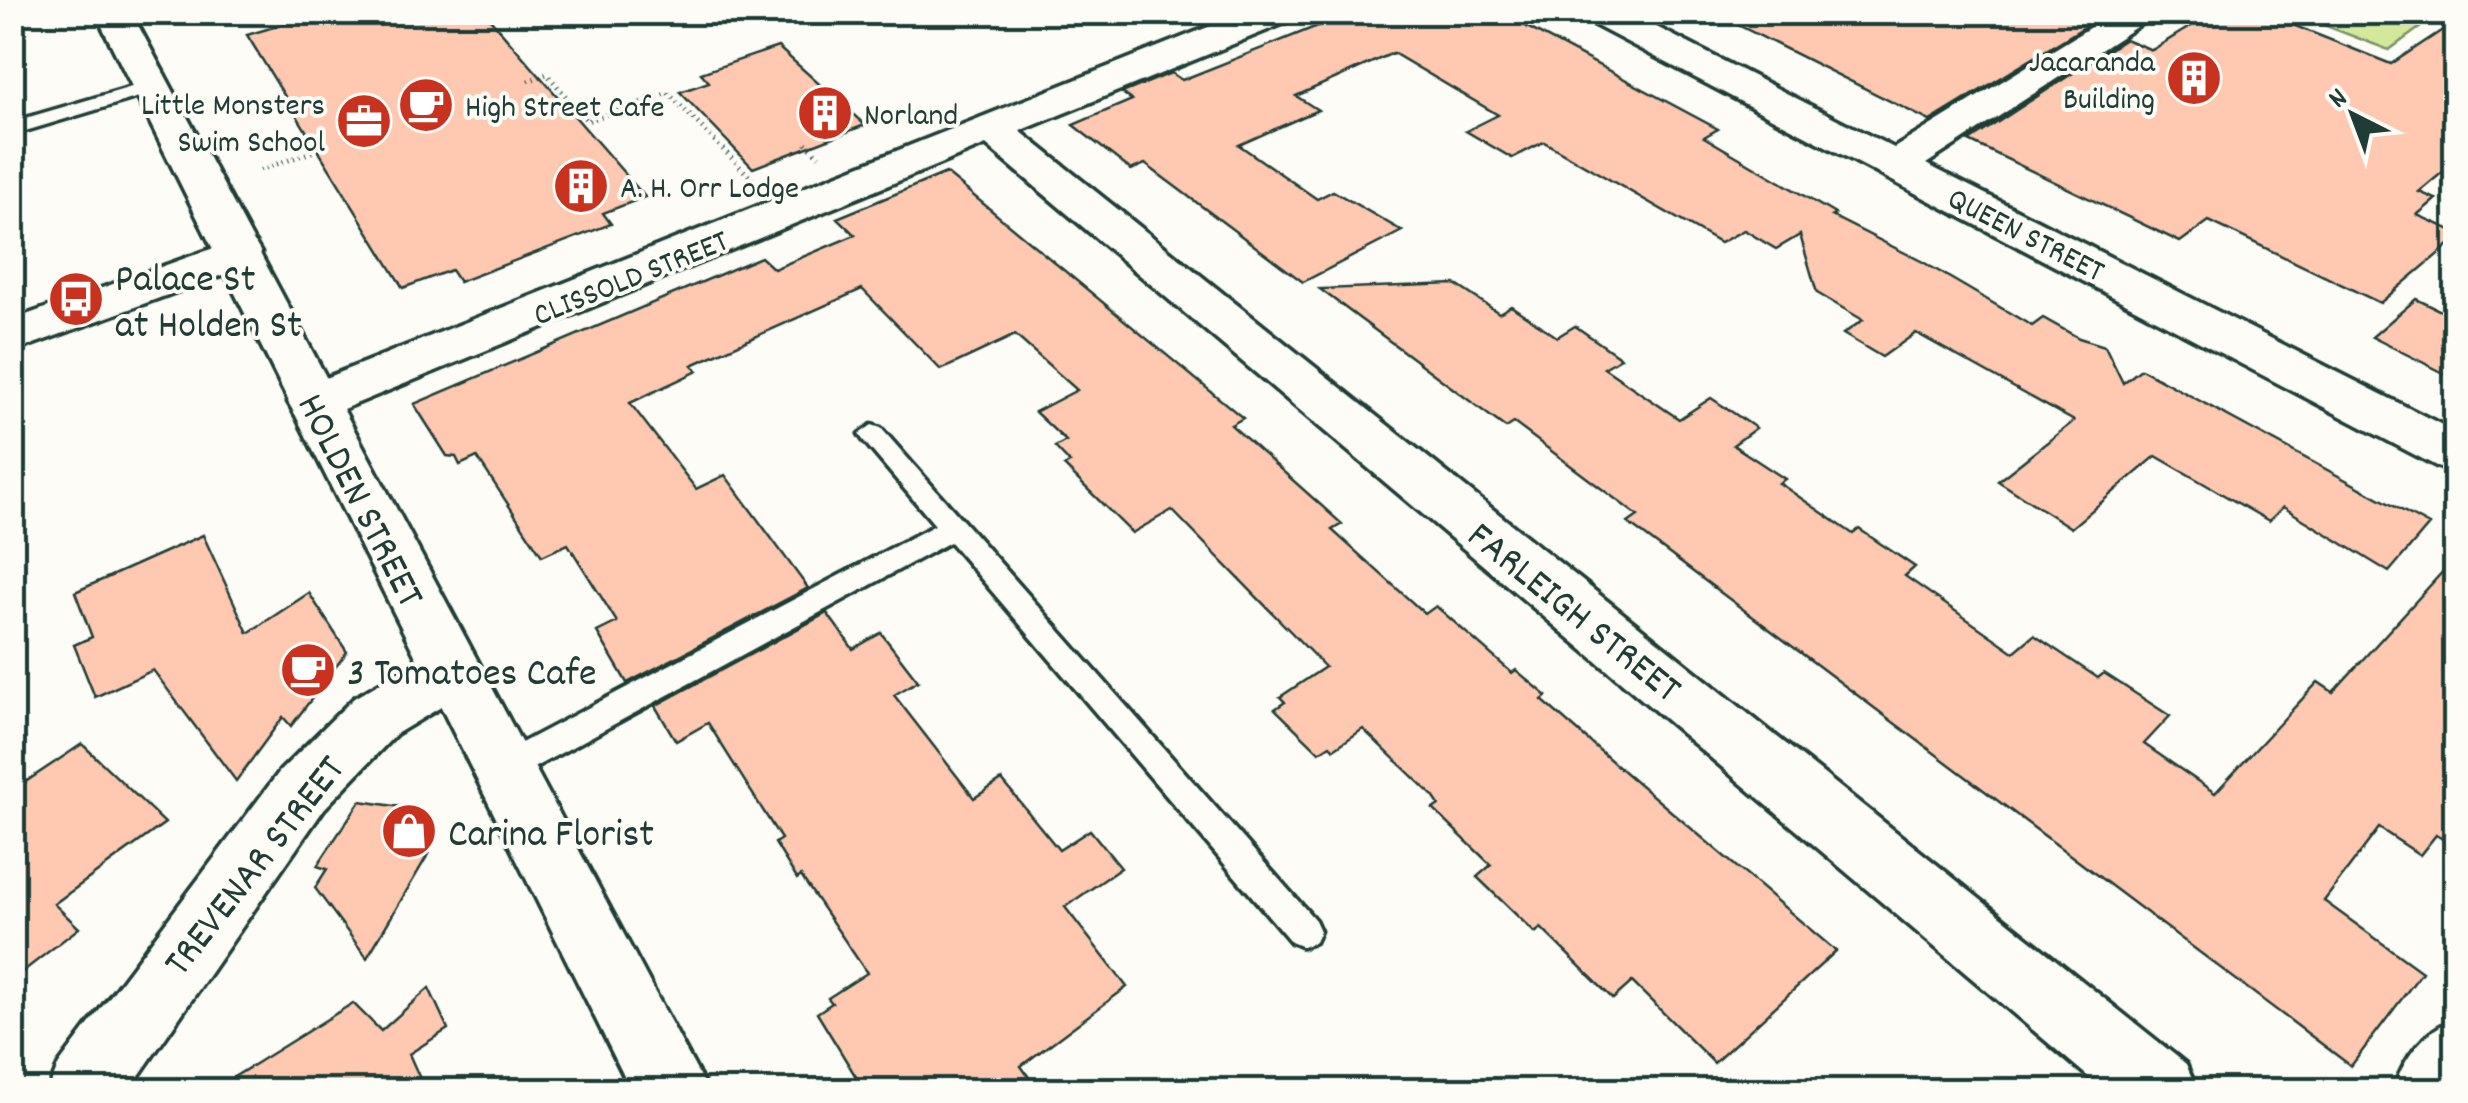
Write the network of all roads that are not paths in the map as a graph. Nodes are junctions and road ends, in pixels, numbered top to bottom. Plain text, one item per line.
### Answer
1 (114, 12) edge
2 (1279, 12) edge
3 (1598, 12) edge
4 (2141, 12) edge
5 (152, 86) junction
6 (12, 130) edge
7 (993, 130) junction
8 (1894, 165) junction
9 (239, 253) junction
10 (12, 337) edge
11 (313, 402) junction
12 (872, 434) dead end
13 (2456, 454) edge
14 (955, 528) junction
15 (452, 671) junction
16 (502, 769) junction
17 (1303, 931) dead end
18 (2456, 1054) edge
19 (85, 1090) edge
20 (670, 1090) edge
21 (2160, 1090) edge
22 (2430, 1090) edge

1 - 5 street, HOLDEN STREET
2 - 7 street, CLISSOLD STREET
3 - 8 street, QUEEN STREET
4 - 8 street
5 - 6 lane
5 - 9 street, HOLDEN STREET
7 - 11 street, CLISSOLD STREET
7 - 21 street, FARLEIGH STREET
8 - 13 street, QUEEN STREET
9 - 10 street
9 - 11 street, HOLDEN STREET
11 - 15 street, HOLDEN STREET
12 - 14 lane
14 - 16 lane
14 - 17 lane
15 - 16 street, HOLDEN STREET
15 - 19 street, TREVENAR STREET
16 - 20 street, HOLDEN STREET
18 - 22 street

